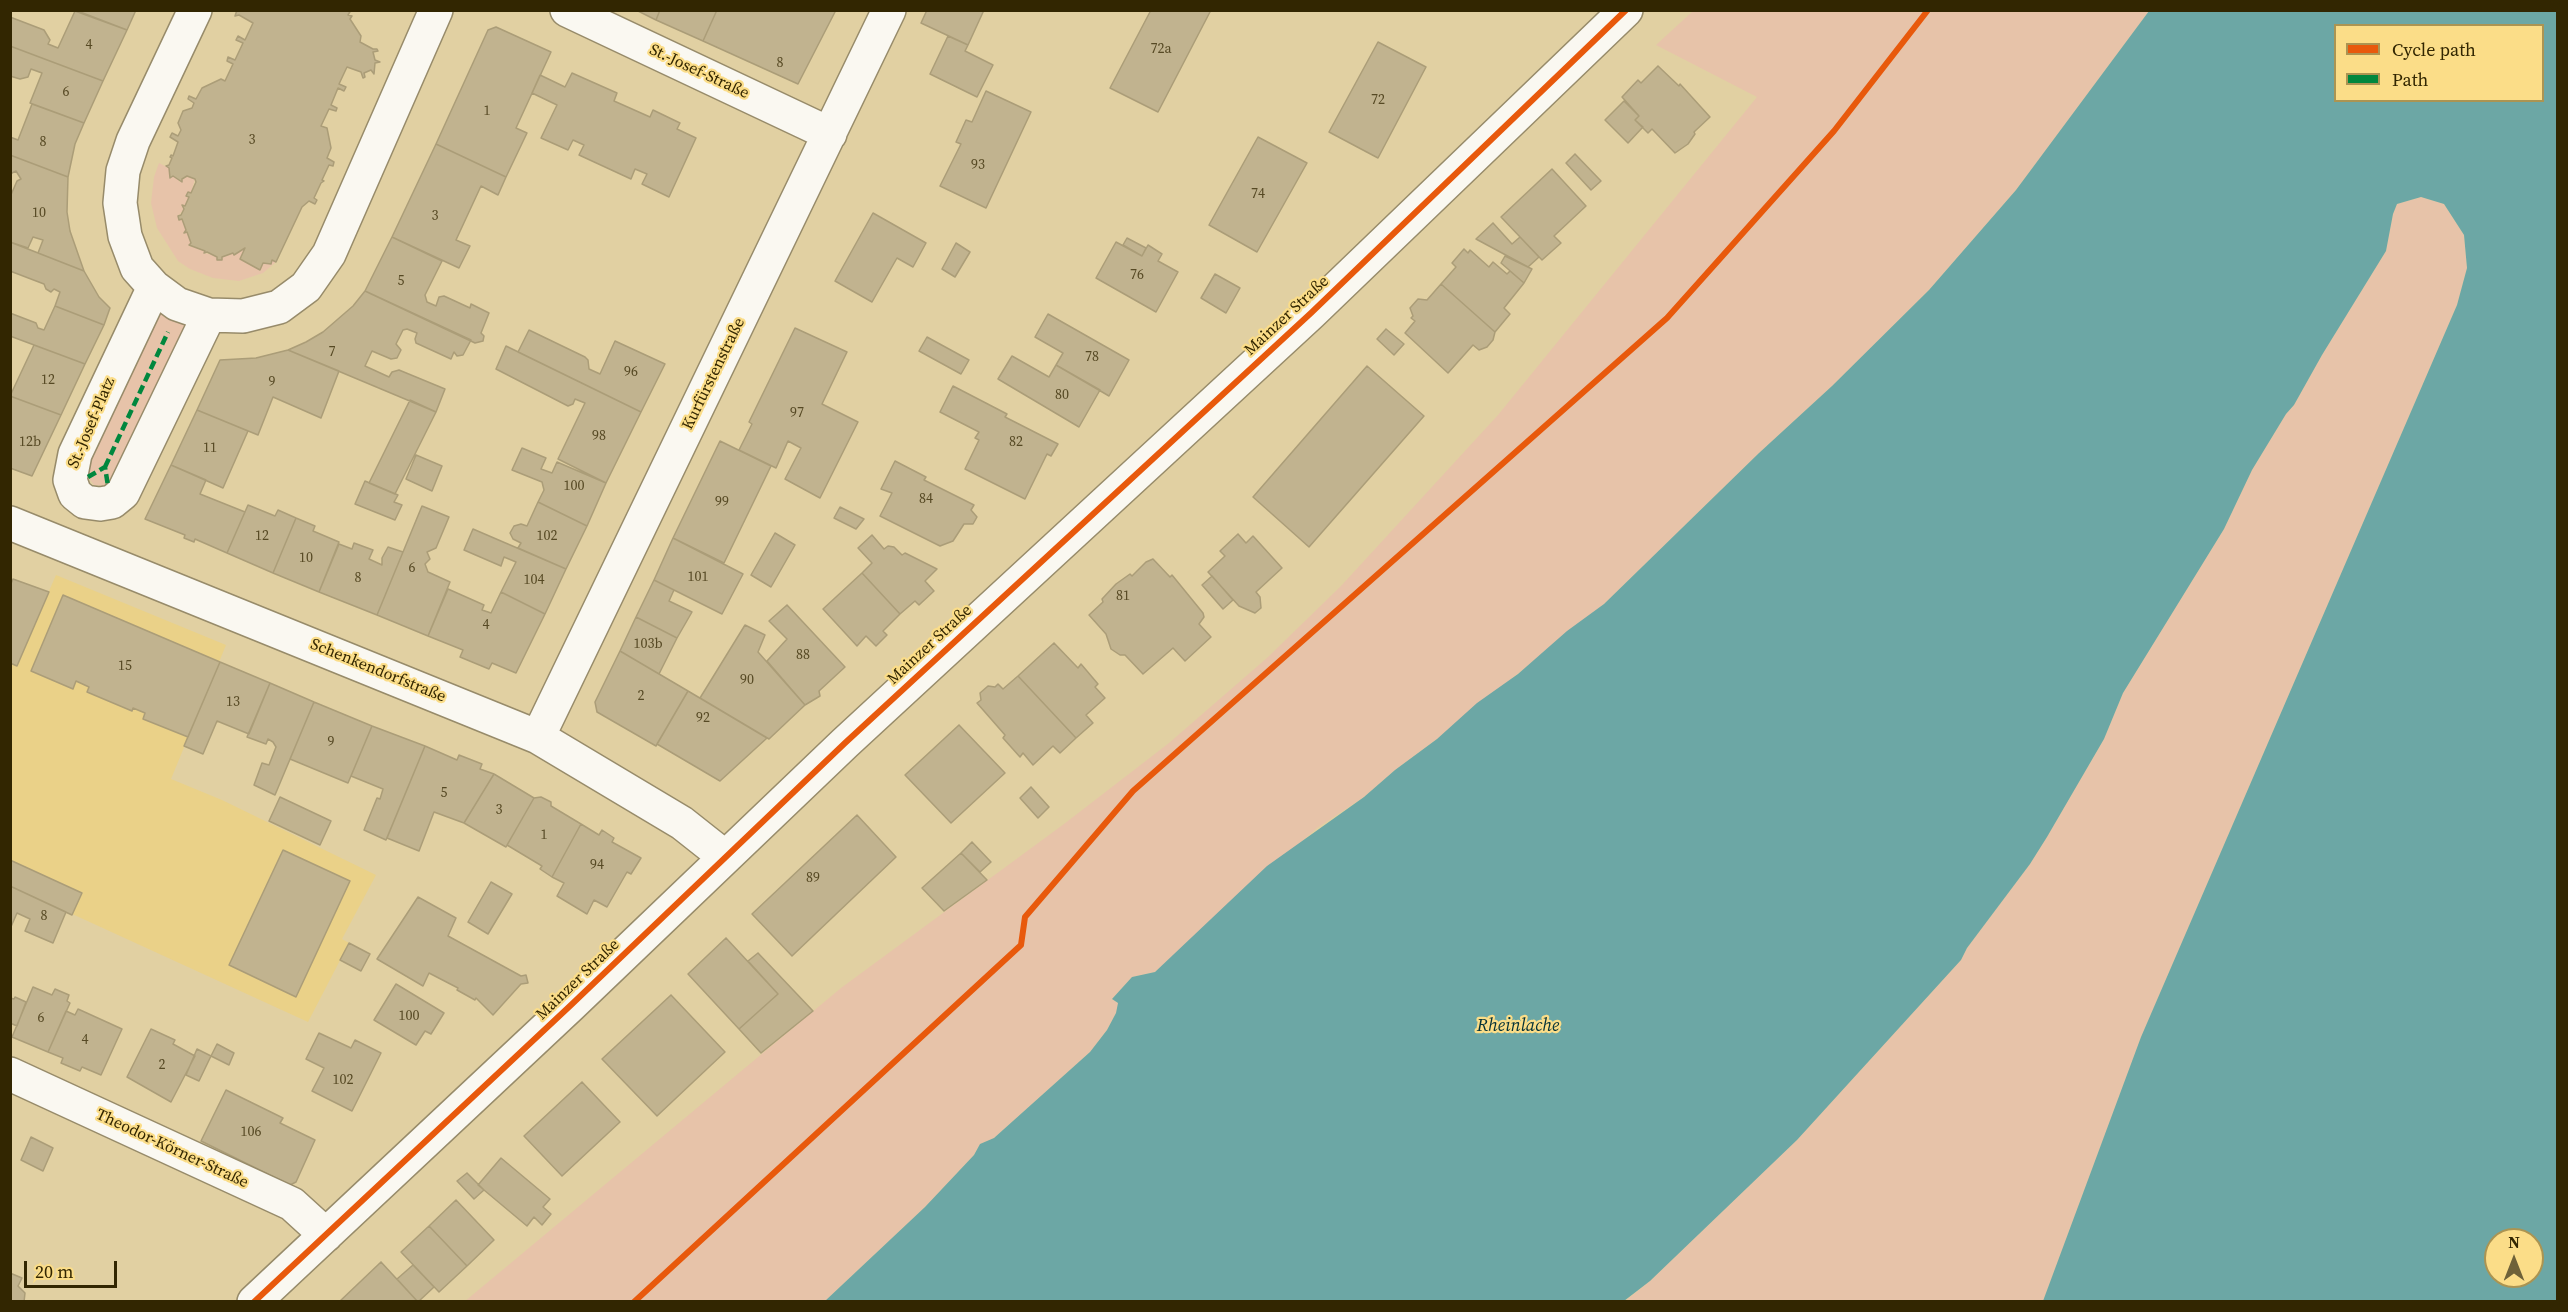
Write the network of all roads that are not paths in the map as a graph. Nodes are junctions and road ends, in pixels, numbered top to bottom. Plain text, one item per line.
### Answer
1 (195, 10) edge
2 (436, 10) edge
3 (567, 10) edge
4 (889, 10) edge
5 (1626, 10) edge
6 (830, 134) junction
7 (154, 287) junction
8 (209, 315) junction
9 (10, 523) edge
10 (538, 736) junction
11 (725, 857) junction
12 (10, 1074) edge
13 (326, 1235) junction
14 (254, 1302) edge

1 - 7 street
2 - 8 street
3 - 6 street, St.-Josef-Straße
4 - 6 street, Kurfürstenstraße
5 - 11 street, Mainzer Straße
6 - 10 street, Kurfürstenstraße
7 - 8 street
7 - 8 street, St.-Josef-Platz
9 - 10 street, Schenkendorfstraße
10 - 11 street, Schenkendorfstraße
11 - 13 street, Mainzer Straße
12 - 13 street, Theodor-Körner-Straße
13 - 14 street, Mainzer Straße

